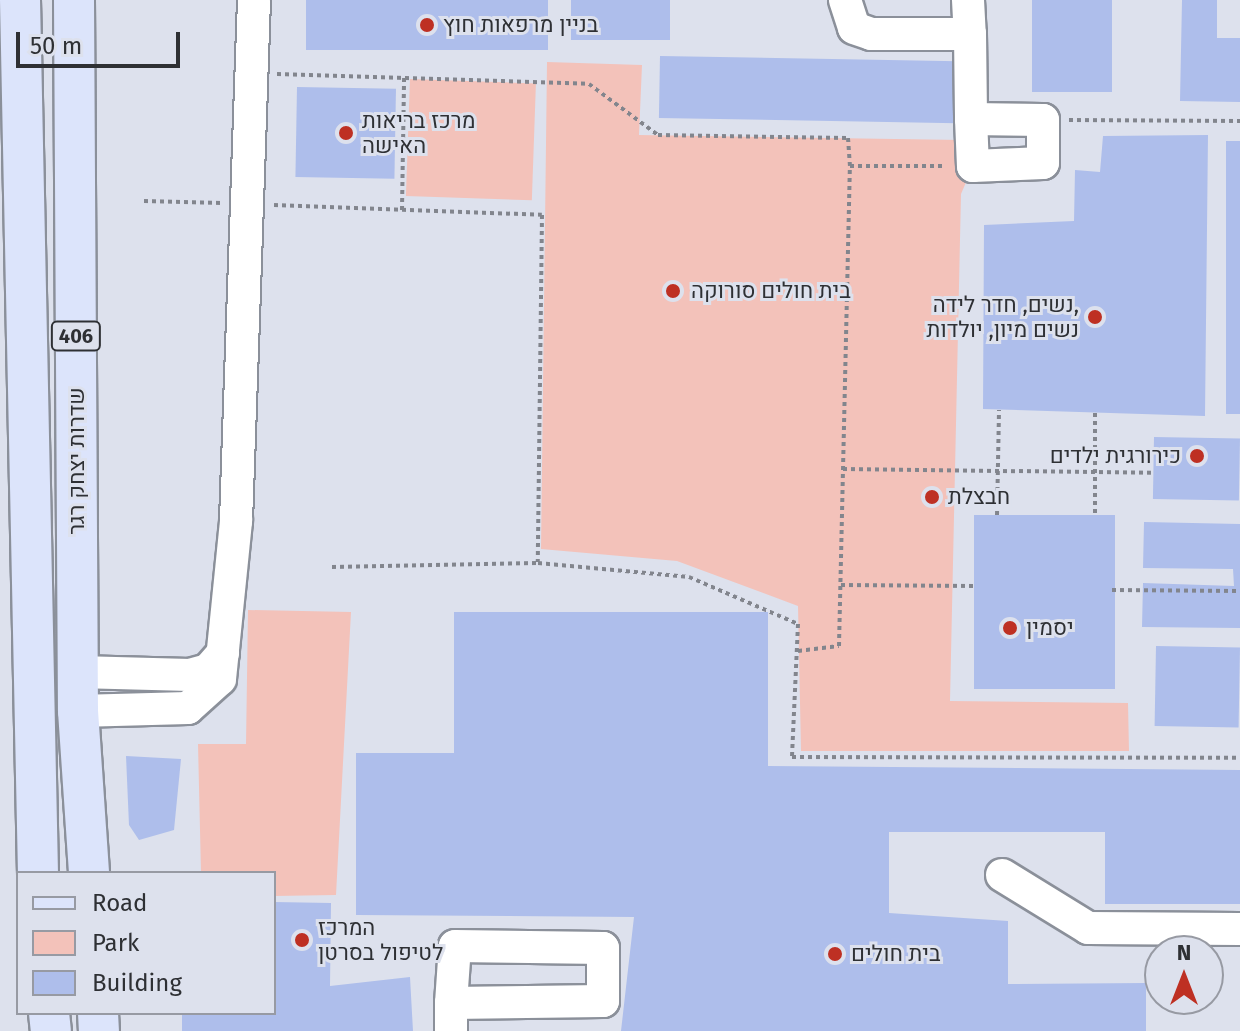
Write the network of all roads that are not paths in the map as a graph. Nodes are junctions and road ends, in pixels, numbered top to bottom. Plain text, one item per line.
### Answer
1 (20, 0) edge
2 (74, 0) edge
3 (254, 0) edge
4 (845, 0) edge
5 (968, 0) edge
6 (970, 34) junction
7 (971, 119) junction
8 (78, 692) junction
9 (16, 694) edge
10 (38, 871) edge
11 (89, 871) edge
12 (1002, 875) dead end
13 (1240, 929) edge
14 (451, 1017) edge

1 - 9 main road, 406
2 - 8 main road, שדרות יצחק רגר / 406
3 - 8 lane
4 - 6 lane
5 - 6 lane
6 - 7 lane
7 - 7 lane
8 - 9 main road
8 - 11 main road, שדרות יצחק רגר / 406
9 - 10 main road, 406
12 - 13 lane
14 - 14 lane

